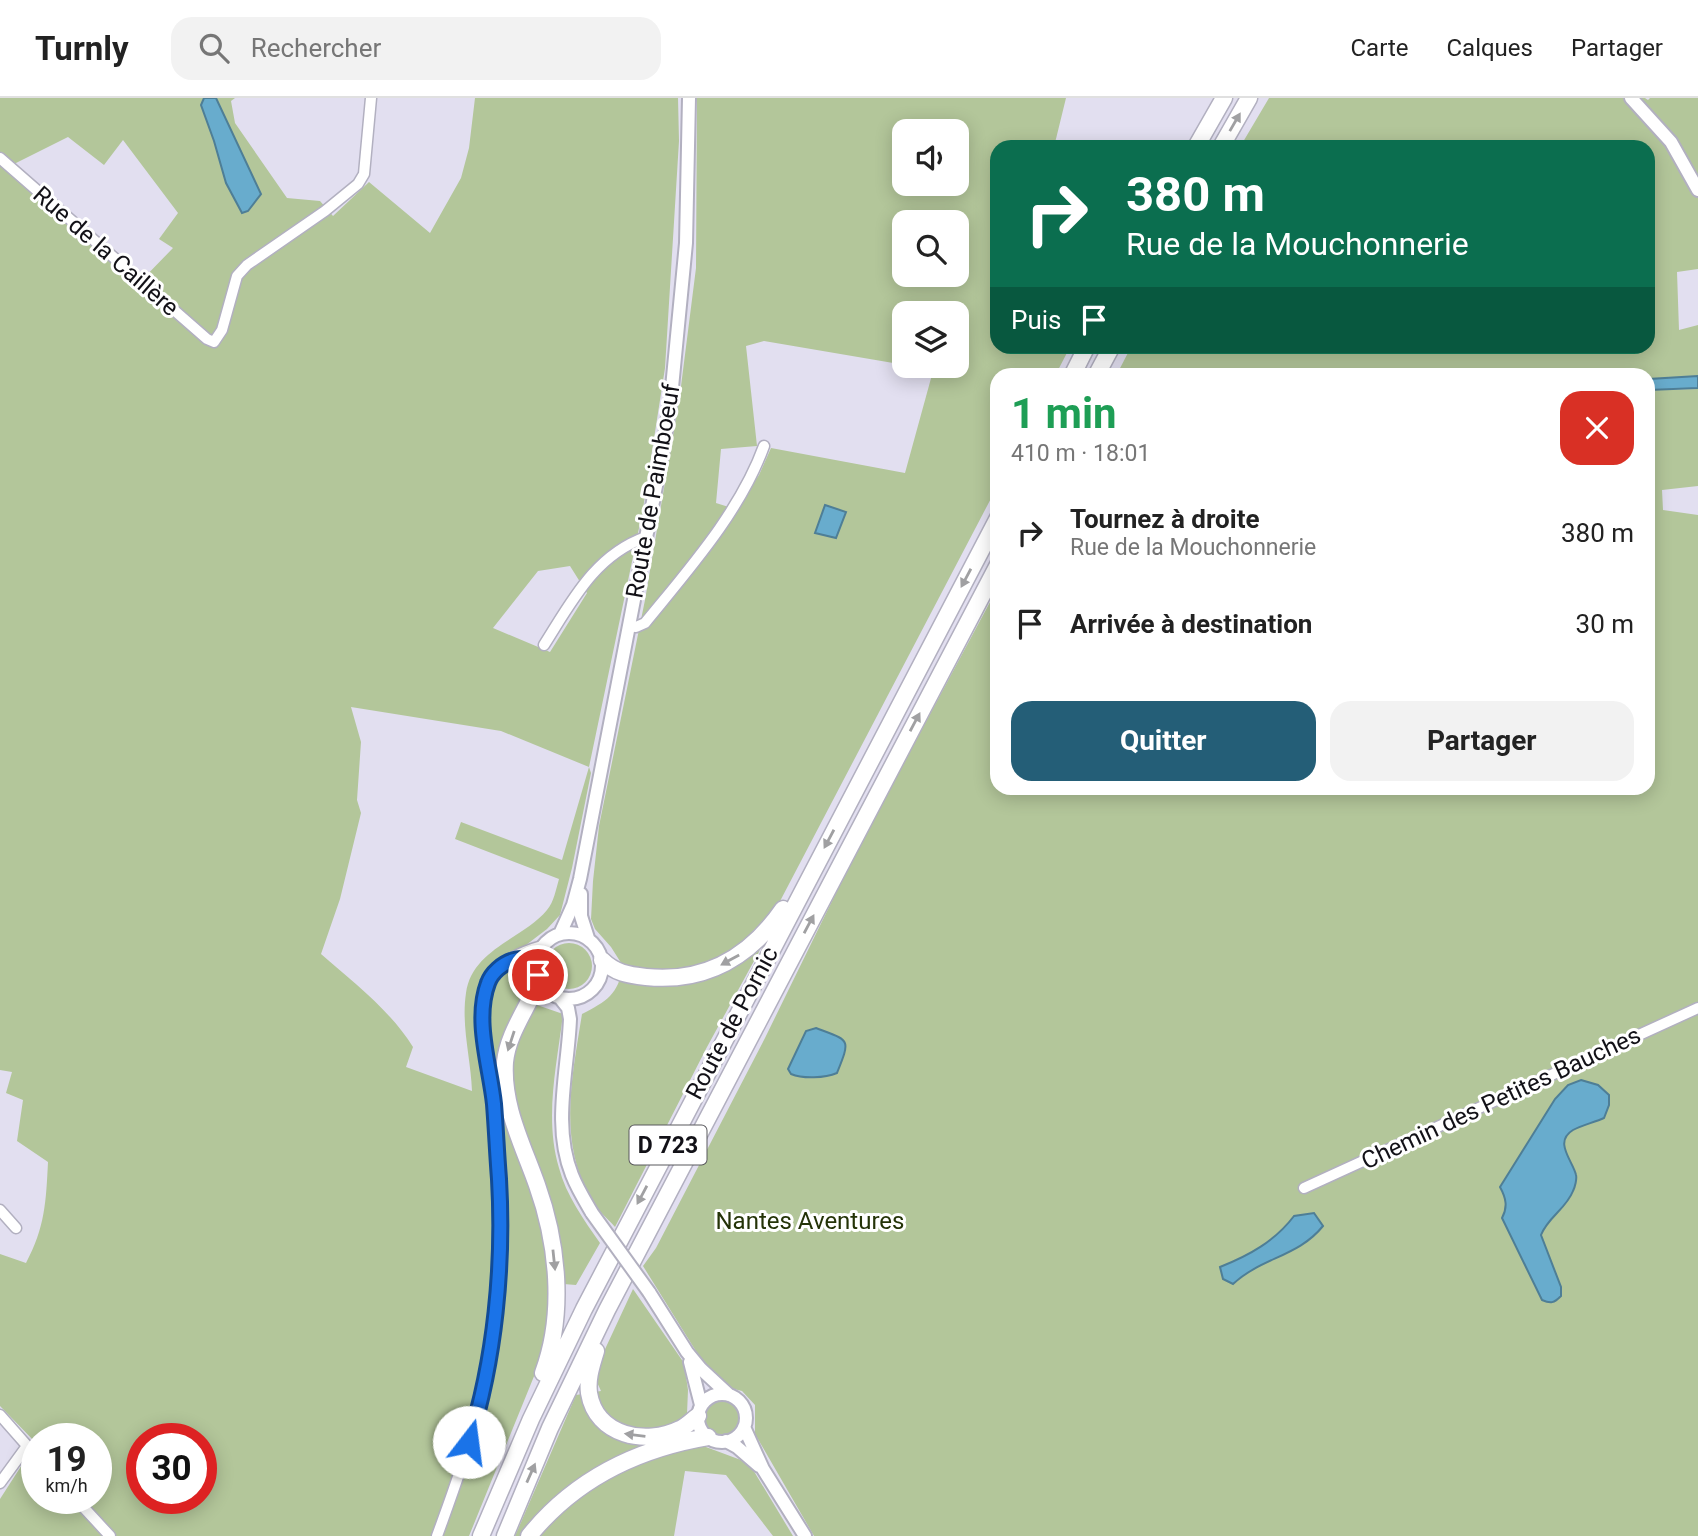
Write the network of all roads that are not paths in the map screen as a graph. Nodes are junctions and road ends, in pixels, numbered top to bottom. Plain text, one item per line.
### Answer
1 (371, 98) edge
2 (689, 98) edge
3 (1224, 98) edge
4 (1249, 98) edge
5 (1631, 98) edge
6 (1200, 140) edge
7 (1225, 140) edge
8 (0, 158) edge
9 (1698, 190) edge
10 (764, 446) dead end
11 (990, 533) edge
12 (646, 537) junction
13 (990, 580) edge
14 (629, 626) junction
15 (544, 645) dead end
16 (810, 874) junction
17 (580, 879) junction
18 (560, 934) junction
19 (588, 938) junction
20 (542, 946) junction
21 (602, 960) junction
22 (508, 962) junction
23 (538, 973) junction
24 (586, 995) junction
25 (560, 998) junction
26 (1698, 1007) edge
27 (569, 1041) junction
28 (1304, 1188) dead end
29 (0, 1210) edge
30 (16, 1228) dead end
31 (625, 1278) junction
32 (687, 1352) junction
33 (729, 1395) junction
34 (700, 1410) junction
35 (0, 1416) edge
36 (531, 1419) junction
37 (744, 1427) junction
38 (708, 1437) junction
39 (21, 1439) edge
40 (726, 1441) junction
41 (21, 1454) edge
42 (763, 1469) junction
43 (0, 1483) edge
44 (90, 1514) edge
45 (110, 1536) edge
46 (437, 1536) edge
47 (481, 1536) edge
48 (505, 1536) edge
49 (529, 1536) edge
50 (805, 1536) edge

1 - 8 street, Rue de la Caillère
2 - 12 street, Route de Paimboeuf
3 - 6 highway
7 -> 4 highway
5 - 9 street
10 - 14 street
11 -> 16 highway, Route de Pornic / D 723
12 - 14 street, Route de Paimboeuf
12 - 15 street
31 -> 13 highway, Route de Pornic / D 723
14 - 17 street, Route de Paimboeuf
16 -> 21 highway
16 -> 36 highway, Route de Pornic / D 723
17 - 18 street, Route de Paimboeuf
17 - 19 street, Route de Paimboeuf
18 - 19 street
18 - 20 street
19 - 21 street
20 - 22 street
20 - 23 street
21 - 24 street
22 - 23 street
22 - 46 street
23 - 25 street
23 -> 36 highway
24 - 25 street
24 - 27 street
25 - 27 street
26 - 28 street, Chemin des Petites Bauches
27 - 32 street, bridge
29 - 30 street
34 -> 31 highway
48 -> 31 highway, Route de Pornic / D 723
32 - 33 street
32 - 34 street
33 - 34 street
33 - 37 street
34 - 38 street
35 - 39 street
36 - 47 highway, Route de Pornic / D 723
37 - 40 street
37 - 42 street
38 - 40 street
38 - 49 highway
40 - 42 street
41 - 43 street
42 - 50 street
44 - 45 street

